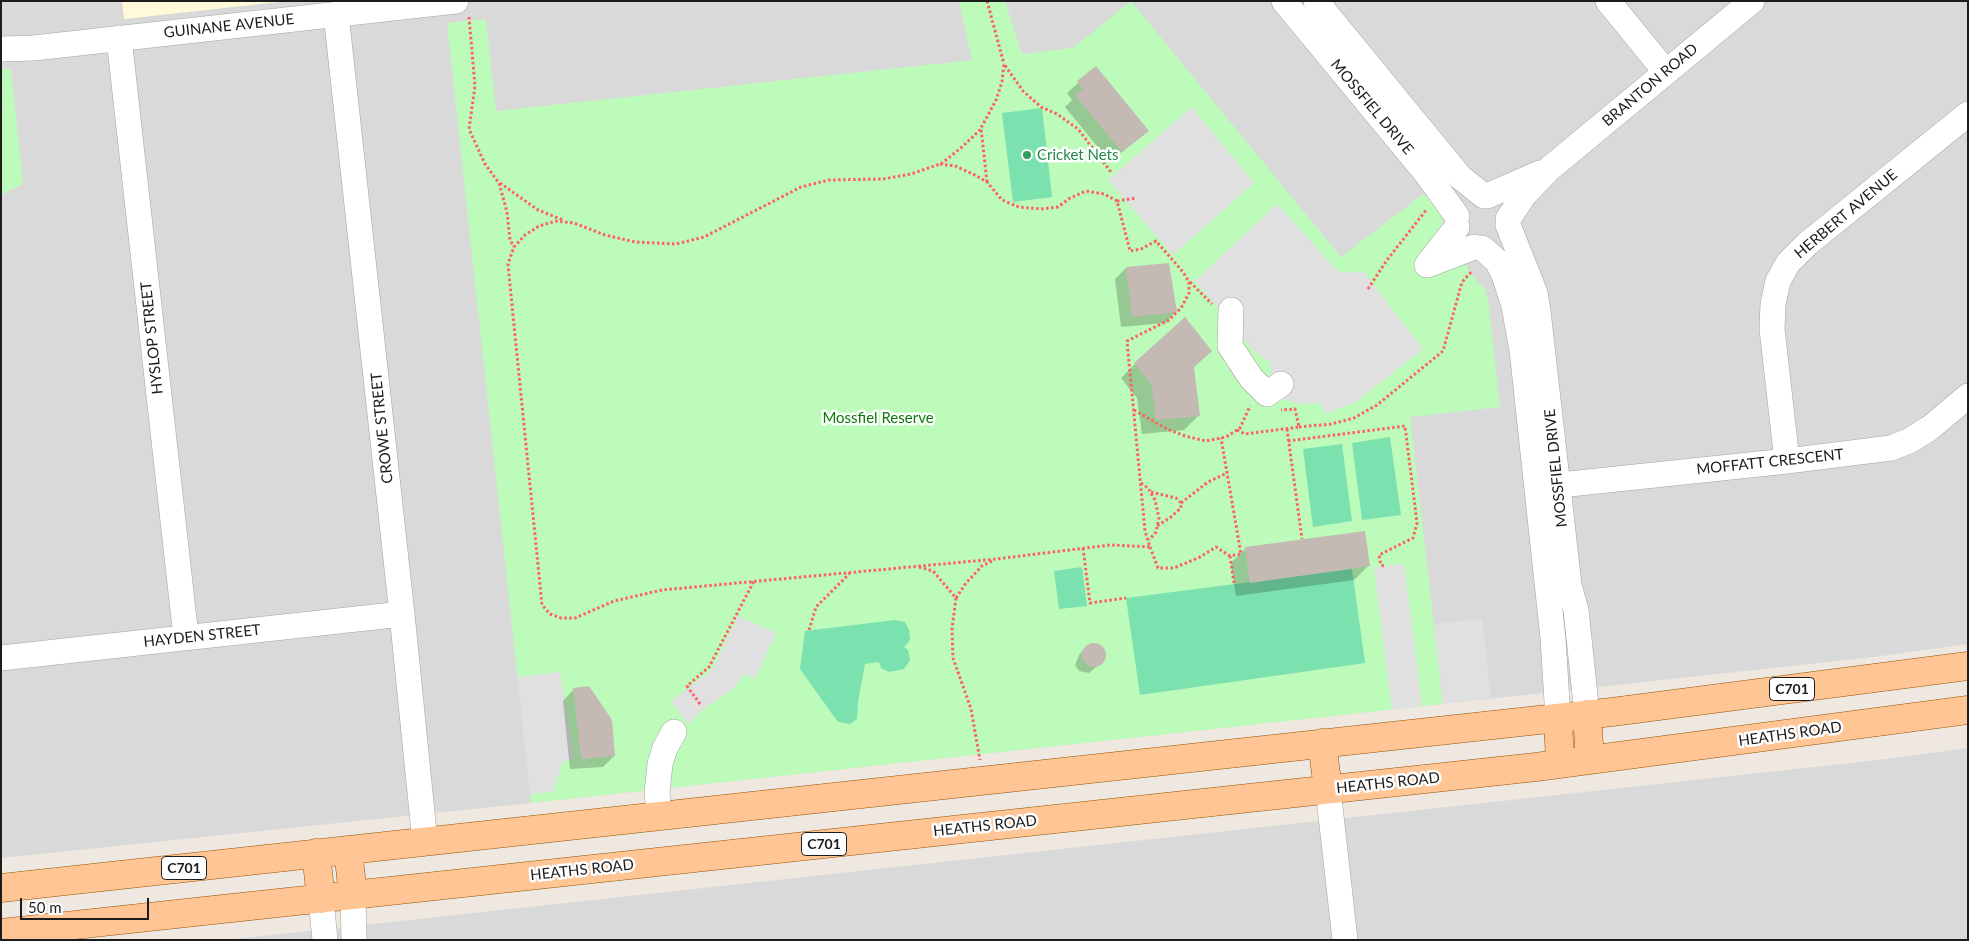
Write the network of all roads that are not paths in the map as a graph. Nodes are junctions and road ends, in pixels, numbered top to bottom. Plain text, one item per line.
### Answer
1 (1284, 1) edge
2 (1316, 1) edge
3 (1608, 1) edge
4 (1752, 1) edge
5 (462, 6) edge
6 (336, 14) junction
7 (119, 38) junction
8 (1, 49) edge
9 (1665, 71) junction
10 (1968, 114) edge
11 (1549, 169) junction
12 (1485, 196) junction
13 (1457, 221) junction
14 (1508, 222) junction
15 (1475, 254) junction
16 (1222, 310) road end
17 (1281, 384) dead end
18 (1968, 396) edge
19 (1787, 461) junction
20 (1547, 486) junction
21 (402, 614) junction
22 (186, 637) junction
23 (1, 658) edge
24 (1968, 666) edge
25 (1968, 710) edge
26 (1587, 714) junction
27 (1558, 718) junction
28 (674, 732) dead end
29 (1322, 743) junction
30 (1590, 760) junction
31 (1560, 764) junction
32 (1328, 789) junction
33 (659, 816) junction
34 (425, 842) junction
35 (348, 850) junction
36 (316, 854) junction
37 (1, 888) edge
38 (353, 895) junction
39 (321, 899) junction
40 (1, 933) edge
41 (325, 940) edge
42 (354, 940) edge
43 (1345, 940) edge

1 - 13 street, MOSSFIEL DRIVE
2 - 12 street, MOSSFIEL DRIVE
3 - 9 street
4 - 9 street, BRANTON ROAD
5 - 6 street, GUINANE AVENUE
6 - 7 street, GUINANE AVENUE
6 - 21 street, CROWE STREET
7 - 8 street, GUINANE AVENUE
7 - 22 street, HYSLOP STREET
9 - 11 street, BRANTON ROAD
10 - 19 street, HERBERT AVENUE
11 - 12 street, BRANTON ROAD
11 - 14 street, BRANTON ROAD
12 - 13 street
12 - 14 street
13 - 15 street
13 - 15 street
14 - 15 street
14 - 20 street, MOSSFIEL DRIVE
15 - 20 street, MOSSFIEL DRIVE
16 - 17 street
18 - 19 street, MOFFATT CRESCENT
19 - 20 street, MOFFATT CRESCENT
20 - 26 street, MOSSFIEL DRIVE
20 - 27 street, MOSSFIEL DRIVE
21 - 22 street, HAYDEN STREET
21 - 34 street, CROWE STREET
22 - 23 street, HAYDEN STREET
24 - 26 main road, C701
25 - 30 main road, HEATHS ROAD / C701
26 - 27 main road, C701
26 - 30 main road
27 - 29 main road, C701
27 - 31 main road
28 - 33 street
29 - 32 main road
29 - 33 main road, C701
30 - 31 main road, HEATHS ROAD / C701
31 - 32 main road, HEATHS ROAD / C701
32 - 38 main road, HEATHS ROAD / C701
32 - 43 street
33 - 34 main road, C701
34 - 35 main road, C701
35 - 36 main road, C701
35 - 38 main road
36 - 37 main road, C701
36 - 39 main road
38 - 39 main road, HEATHS ROAD / C701
38 - 42 street
39 - 40 main road, HEATHS ROAD / C701
39 - 41 street

